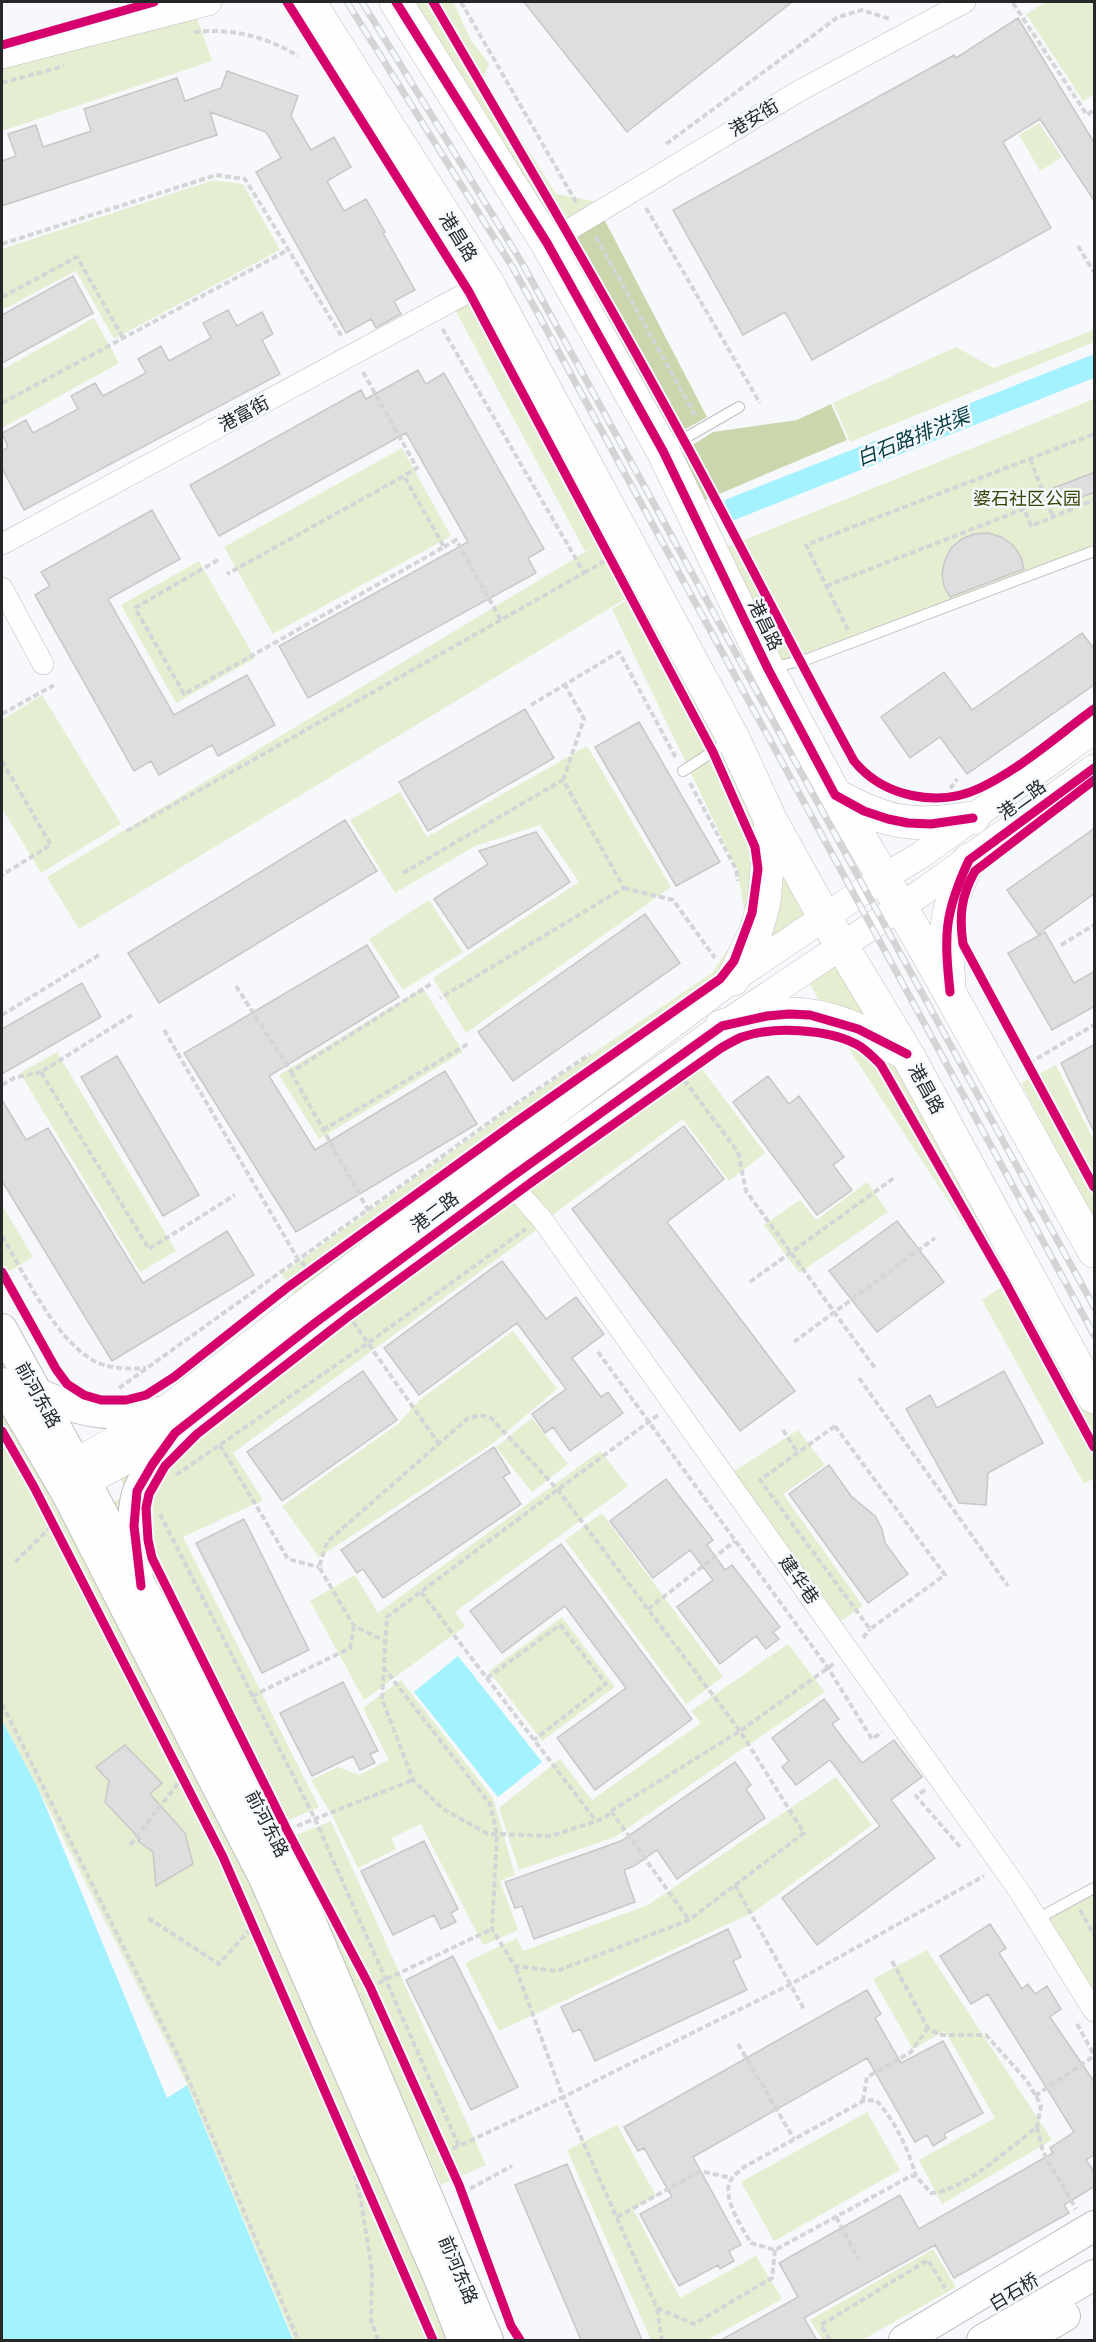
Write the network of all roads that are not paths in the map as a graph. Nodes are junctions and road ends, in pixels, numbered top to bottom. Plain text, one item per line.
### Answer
1 (199, 2) edge
2 (309, 2) edge
3 (396, 2) edge
4 (965, 2) edge
5 (2, 56) edge
6 (556, 228) junction
7 (487, 282) junction
8 (739, 407) dead end
9 (663, 451) junction
10 (2, 544) edge
11 (1095, 550) edge
12 (2, 588) edge
13 (43, 664) dead end
14 (768, 669) junction
15 (1095, 730) edge
16 (733, 738) junction
17 (1095, 768) edge
18 (683, 771) road end
19 (835, 795) junction
20 (966, 806) junction
21 (771, 821) junction
22 (969, 860) junction
23 (884, 877) junction
24 (901, 907) junction
25 (825, 918) junction
26 (843, 947) junction
27 (728, 966) junction
28 (950, 992) junction
29 (722, 1026) junction
30 (907, 1054) junction
31 (498, 1171) junction
32 (1095, 1251) edge
33 (2, 1329) edge
34 (2, 1383) edge
35 (37, 1393) junction
36 (1095, 1397) edge
37 (168, 1422) junction
38 (66, 1486) junction
39 (141, 1586) junction
40 (1095, 1888) edge
41 (1037, 1919) junction
42 (1095, 2011) edge
43 (1087, 2220) edge
44 (1095, 2243) edge
45 (1095, 2275) edge
46 (1095, 2298) edge
47 (463, 2340) edge
48 (488, 2340) edge
49 (904, 2340) edge
50 (933, 2340) edge
51 (982, 2340) edge
52 (1024, 2340) edge

1 - 5 street
2 - 7 main road, 港昌路
3 - 6 main road, 港昌路
4 - 6 street, 港安街
6 - 9 main road, 港昌路
7 - 10 street, 港富街
7 - 16 main road, 港昌路
8 - 9 lane
9 - 14 main road, 港昌路
11 - 14 lane
12 - 13 street
14 - 19 main road, 港昌路
15 - 20 street, 港二路
16 - 18 lane
16 - 21 main road, 港昌路
17 - 22 street, 港二路
19 - 20 main road
19 - 23 main road, 港昌路
20 - 23 street, 港二路
21 - 25 main road, 港昌路
21 - 27 main road
22 - 24 street, 港二路
22 - 28 main road
23 - 24 main road, 港昌路
23 - 25 street, 港二路
24 - 26 street, 港二路
24 - 28 main road, 港昌路
25 - 26 main road, 港昌路
25 - 27 street, 港二路
26 - 29 street, 港二路
26 - 30 main road, 港昌路
27 - 31 street, 港二路
28 - 32 main road, 港昌路
29 - 30 main road
29 - 31 street, 港二路
30 - 36 main road, 港昌路
31 - 37 street, 港二路
31 - 41 street, 建华巷
33 - 35 main road, 前河东路
34 - 38 main road, 前河东路
35 - 37 main road
35 - 38 main road, 前河东路
37 - 38 street, 港二路
37 - 39 main road
38 - 39 main road, 前河东路
38 - 47 main road, 前河东路
39 - 48 main road, 前河东路
40 - 41 lane
41 - 42 street, 建华巷
43 - 49 main road
44 - 50 main road, 白石桥
45 - 51 main road, 白石桥
46 - 52 main road

